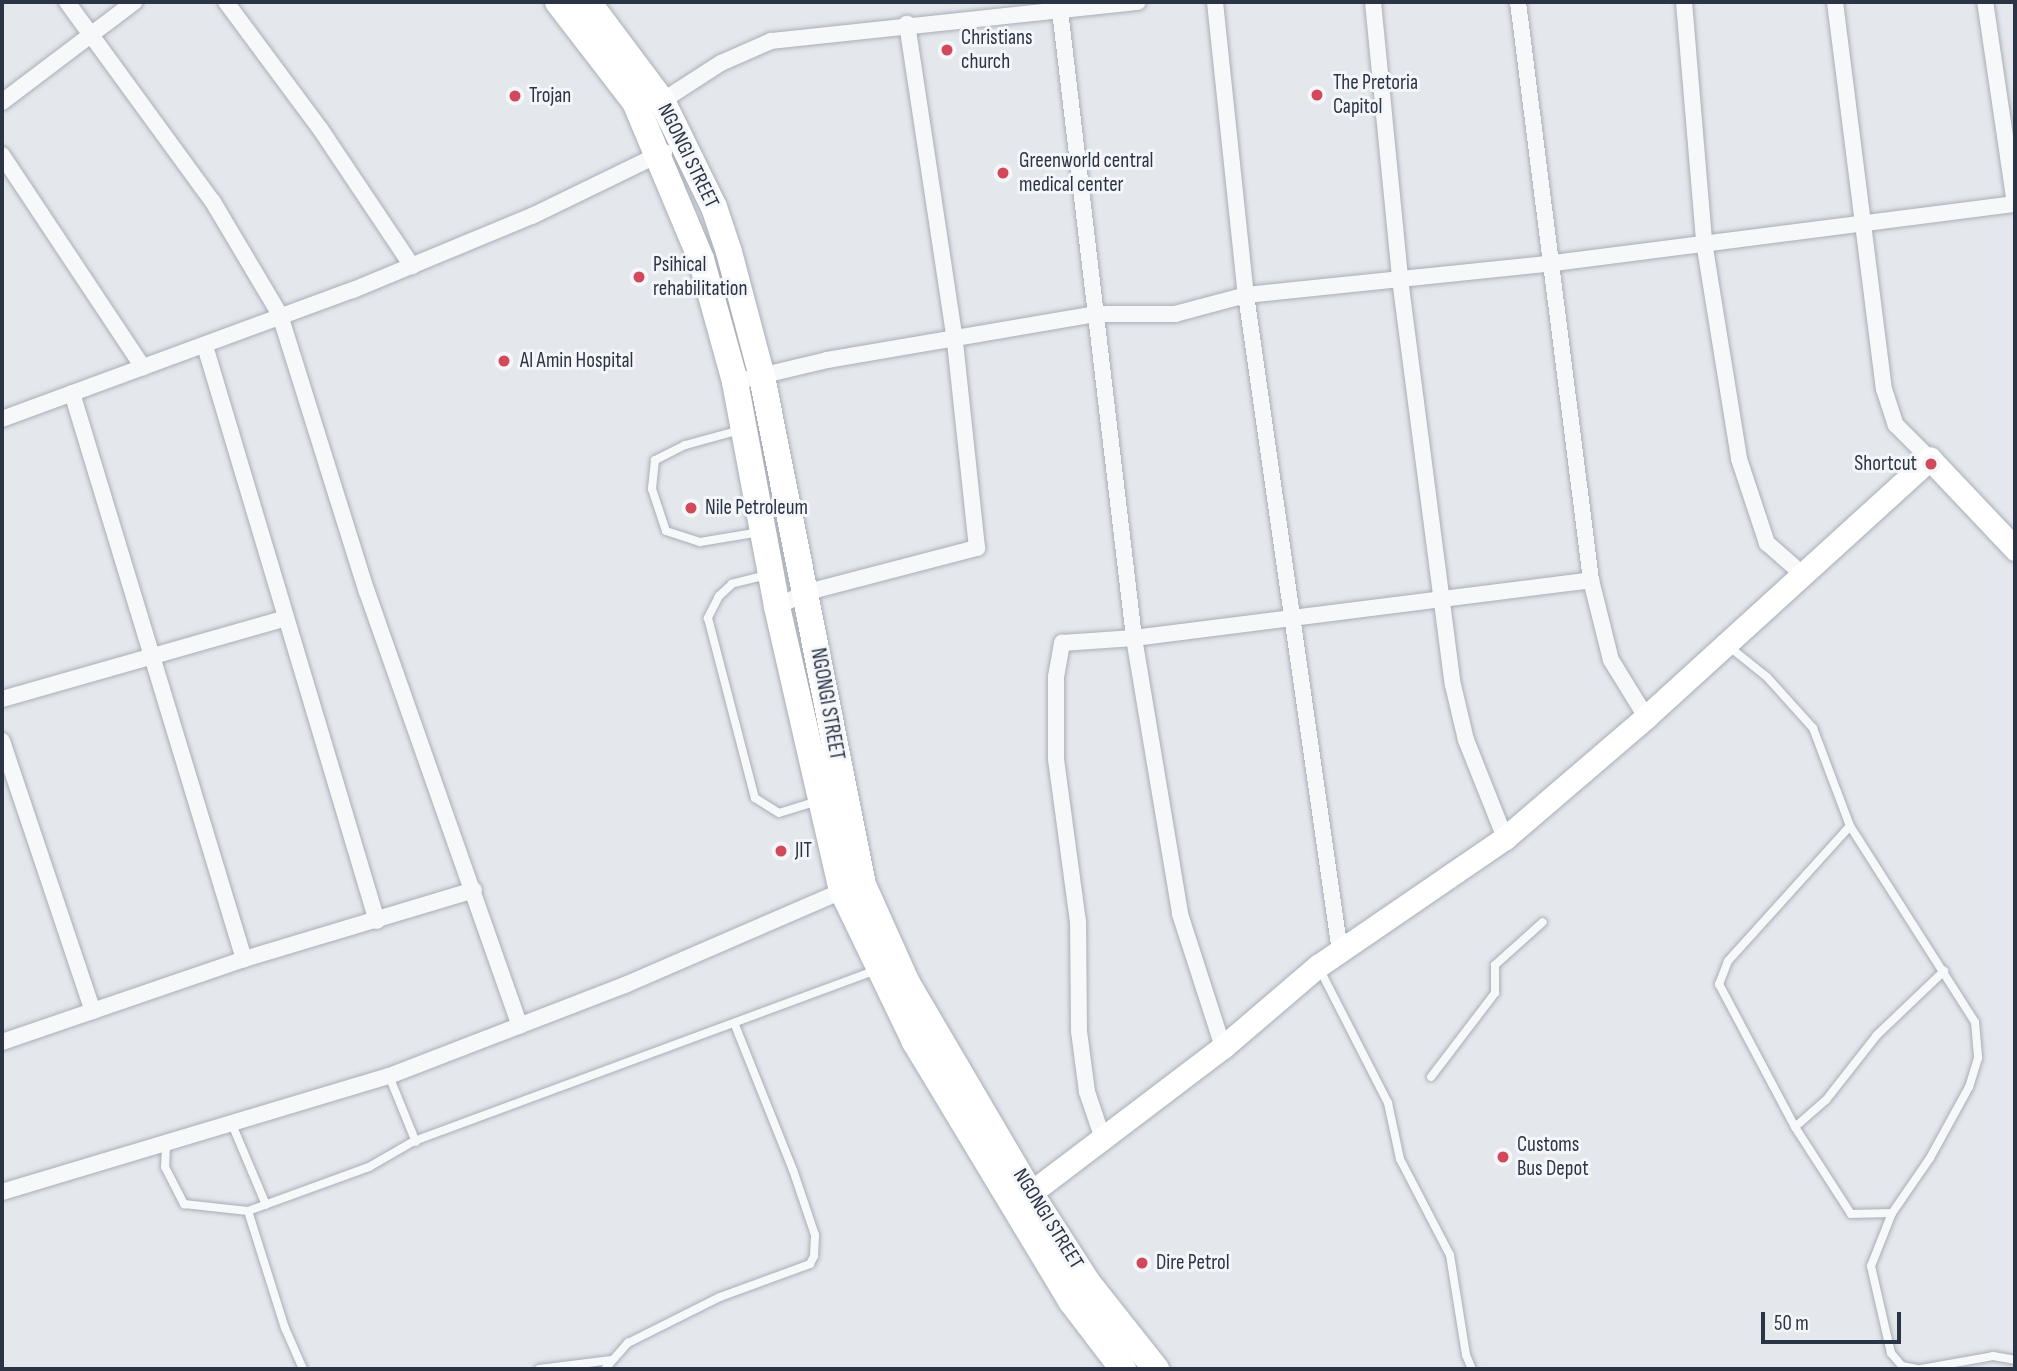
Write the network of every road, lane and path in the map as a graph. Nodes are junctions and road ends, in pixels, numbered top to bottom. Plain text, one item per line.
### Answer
1 (67, 2) edge
2 (134, 2) edge
3 (226, 2) edge
4 (558, 2) edge
5 (588, 2) edge
6 (1138, 2) edge
7 (1215, 2) edge
8 (1373, 2) edge
9 (1518, 2) edge
10 (1684, 2) edge
11 (1835, 2) edge
12 (1985, 2) edge
13 (1059, 5) edge
14 (907, 24) junction
15 (92, 33) junction
16 (662, 101) junction
17 (2, 102) edge
18 (684, 141) junction
19 (660, 155) junction
20 (2, 156) edge
21 (1860, 222) junction
22 (1704, 242) junction
23 (1554, 263) junction
24 (412, 266) junction
25 (1400, 279) junction
26 (1246, 295) junction
27 (1095, 314) junction
28 (281, 315) junction
29 (955, 341) junction
30 (205, 346) junction
31 (143, 367) junction
32 (762, 377) junction
33 (735, 382) junction
34 (72, 393) junction
35 (4, 412) edge
36 (743, 429) junction
37 (1930, 459) junction
38 (763, 531) junction
39 (2015, 549) edge
40 (1801, 573) junction
41 (772, 574) junction
42 (1591, 580) junction
43 (804, 593) junction
44 (1443, 599) junction
45 (777, 607) junction
46 (1294, 614) junction
47 (286, 618) junction
48 (1134, 638) junction
49 (1727, 644) junction
50 (151, 660) junction
51 (2, 699) edge
52 (1646, 717) junction
53 (2, 741) edge
54 (821, 800) junction
55 (1850, 826) junction
56 (1505, 838) junction
57 (853, 888) junction
58 (474, 890) junction
59 (377, 921) junction
60 (1543, 922) dead end
61 (1340, 951) junction
62 (244, 959) junction
63 (1318, 966) junction
64 (877, 970) junction
65 (1944, 971) junction
66 (93, 1011) junction
67 (735, 1025) junction
68 (520, 1026) junction
69 (2, 1042) edge
70 (1223, 1047) junction
71 (389, 1076) junction
72 (1431, 1077) dead end
73 (231, 1122) junction
74 (1795, 1127) junction
75 (1103, 1139) junction
76 (416, 1142) junction
77 (166, 1143) junction
78 (2, 1192) edge
79 (1022, 1199) junction
80 (266, 1205) junction
81 (248, 1211) junction
82 (1892, 1213) junction
83 (611, 1360) junction
84 (2015, 1360) edge
85 (1131, 1365) edge
86 (303, 1369) edge
87 (539, 1369) edge
88 (605, 1369) edge
89 (1472, 1369) edge
90 (1919, 1369) edge

1 - 15 street
2 - 15 street
3 - 24 street
4 - 19 main road, NGONGI STREET
5 - 16 main road, NGONGI STREET
6 - 13 street
7 - 26 street
8 - 25 street
9 - 23 street
10 - 22 street
11 - 21 street
12 - 21 street
13 - 14 street
13 - 27 street
14 - 16 street
14 - 29 street
15 - 17 street
15 - 28 street
16 - 18 main road, NGONGI STREET
18 - 19 street
18 - 32 main road, NGONGI STREET
19 - 24 street
19 - 33 main road, NGONGI STREET
20 - 31 street
21 - 22 street
21 - 37 street
22 - 23 street
22 - 40 street
23 - 25 street
23 - 42 street
24 - 28 street
25 - 26 street
25 - 44 street
26 - 27 street
26 - 46 street
27 - 29 street
27 - 48 street
28 - 30 street
28 - 58 street
29 - 32 street
29 - 43 street
30 - 31 street
30 - 47 street
31 - 34 street
32 - 33 street
32 - 43 main road, NGONGI STREET
33 - 36 main road, NGONGI STREET
34 - 35 street
34 - 50 street
36 - 38 main road, NGONGI STREET
36 - 38 lane
37 - 39 street
37 - 40 street
38 - 41 main road, NGONGI STREET
40 - 49 street
41 - 45 main road, NGONGI STREET
41 - 54 lane
42 - 44 street
42 - 52 street
43 - 45 street
43 - 57 main road, NGONGI STREET
44 - 46 street
44 - 56 street
45 - 54 main road, NGONGI STREET
46 - 48 street
46 - 61 street
47 - 50 street
47 - 59 street
48 - 70 street
48 - 75 street
49 - 52 street
49 - 55 lane
50 - 51 street
50 - 62 street
52 - 56 street
53 - 66 street
54 - 57 main road, NGONGI STREET
55 - 65 lane
55 - 74 lane
56 - 61 street
57 - 64 main road, NGONGI STREET
57 - 68 street
57 - 79 main road, NGONGI STREET
58 - 59 street
58 - 68 street
59 - 62 street
60 - 72 lane
61 - 63 street
62 - 66 street
63 - 70 street
63 - 89 lane
64 - 67 lane
64 - 79 main road, NGONGI STREET
65 - 74 lane
65 - 82 lane
66 - 69 street
67 - 76 lane
67 - 83 lane
68 - 71 street
70 - 75 street
71 - 73 street
71 - 76 lane
73 - 77 street
73 - 80 lane
74 - 82 lane
75 - 79 street
76 - 80 lane
77 - 78 street
77 - 81 lane
79 - 85 main road, NGONGI STREET
80 - 81 lane
81 - 86 lane
82 - 90 lane
83 - 87 lane
83 - 88 lane
84 - 90 lane

